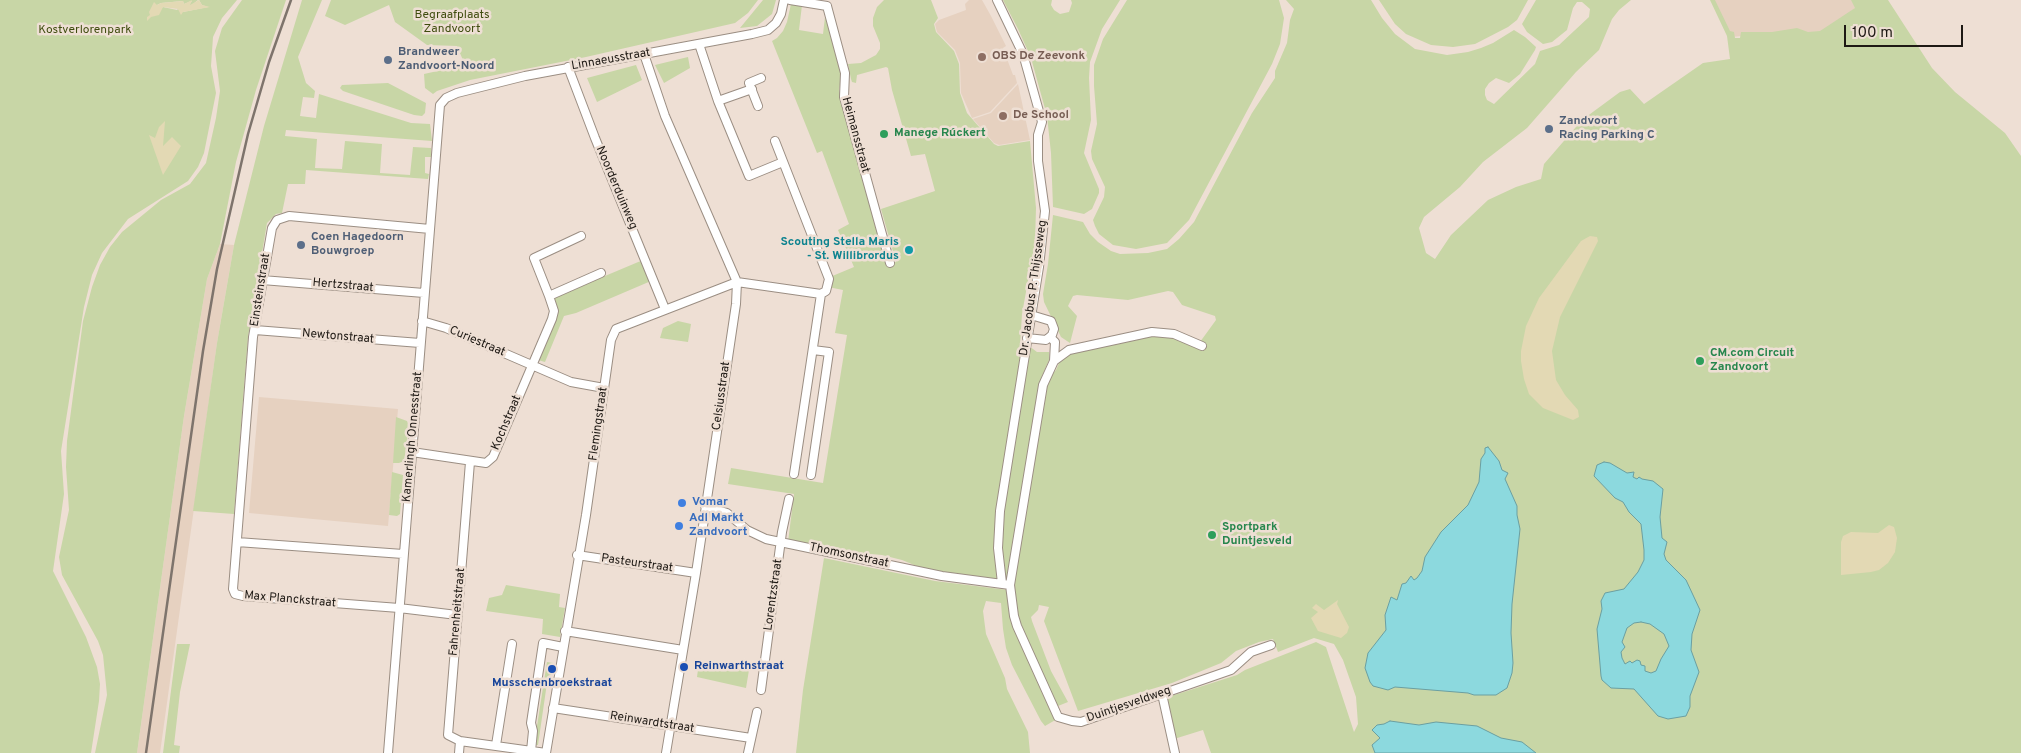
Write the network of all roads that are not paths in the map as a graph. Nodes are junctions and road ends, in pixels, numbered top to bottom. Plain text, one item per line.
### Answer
1 (784, 0) edge
2 (790, 0) edge
3 (997, 0) edge
4 (829, 3) edge
5 (699, 44) junction
6 (644, 54) junction
7 (568, 67) junction
8 (761, 78) dead end
9 (752, 89) junction
10 (718, 101) junction
11 (758, 106) dead end
12 (438, 120) joint
13 (775, 141) dead end
14 (783, 162) junction
15 (430, 229) junction
16 (581, 236) dead end
17 (890, 263) dead end
18 (600, 273) dead end
19 (262, 280) junction
20 (737, 282) junction
21 (424, 293) junction
22 (821, 294) junction
23 (549, 296) junction
24 (666, 309) junction
25 (1031, 315) junction
26 (422, 321) junction
27 (255, 330) junction
28 (1028, 338) junction
29 (1053, 340) junction
30 (420, 343) junction
31 (1202, 346) dead end
32 (813, 350) junction
33 (1069, 350) junction
34 (1054, 361) junction
35 (531, 365) junction
36 (604, 388) junction
37 (798, 442) junction
38 (815, 445) junction
39 (412, 452) junction
40 (470, 462) junction
41 (794, 474) dead end
42 (811, 475) dead end
43 (789, 500) dead end
44 (705, 506) junction
45 (239, 514) joint
46 (782, 541) junction
47 (237, 542) junction
48 (404, 554) junction
49 (577, 555) junction
50 (696, 572) junction
51 (1002, 583) junction
52 (1010, 585) junction
53 (399, 608) junction
54 (457, 615) junction
55 (565, 631) junction
56 (512, 644) dead end
57 (1271, 645) dead end
58 (563, 647) junction
59 (683, 650) junction
60 (761, 690) dead end
61 (1162, 694) junction
62 (553, 708) junction
63 (757, 712) dead end
64 (670, 726) junction
65 (751, 738) junction
66 (460, 741) junction
67 (496, 745) junction
68 (531, 751) junction
69 (388, 753) edge
70 (459, 753) edge
71 (546, 753) edge
72 (666, 753) edge
73 (748, 753) edge
74 (1175, 753) edge

1 - 5 street, Linnaeusstraat
2 - 4 street, Heimansstraat
3 - 25 street, Dr. Jacobus P. Thijsseweg
4 - 17 street, Heimansstraat
5 - 6 street, Linnaeusstraat
5 - 10 street
6 - 7 street, Linnaeusstraat
6 - 20 street, Celsiusstraat
7 - 12 street, Linnaeusstraat
7 - 24 street, Noorderduinweg
8 - 9 street
9 - 10 street
9 - 11 street
10 - 14 street
12 - 15 street, Kamerlingh Onnesstraat
13 - 14 street
14 - 22 street
15 - 19 street, Einsteinstraat
15 - 21 street, Kamerlingh Onnesstraat
16 - 23 street
18 - 23 street
19 - 21 street, Hertzstraat
19 - 27 street, Einsteinstraat
20 - 22 street
20 - 24 street, Flemingstraat
20 - 44 street, Celsiusstraat
21 - 26 street, Kamerlingh Onnesstraat
22 - 32 street
23 - 35 street
24 - 36 street, Flemingstraat
25 - 28 street, Dr. Jacobus P. Thijsseweg
25 - 29 street, Duintjesveldweg
26 - 30 street, Kamerlingh Onnesstraat
26 - 35 street, Curiestraat
27 - 30 street, Newtonstraat
27 - 45 street, Einsteinstraat
28 - 29 street
28 - 51 street, Dr. Jacobus P. Thijsseweg
29 - 33 street
29 - 34 street, Duintjesveldweg
30 - 39 street, Kamerlingh Onnesstraat
31 - 33 street, Duintjesveldweg
32 - 37 street
32 - 38 street
33 - 34 street, Duintjesveldweg
34 - 52 street, Duintjesveldweg
35 - 36 street, Curiestraat
35 - 40 street, Kochstraat
36 - 49 street, Flemingstraat
37 - 38 street
37 - 41 street
38 - 42 street
39 - 40 street, Kochstraat
39 - 48 street, Kamerlingh Onnesstraat
40 - 54 street, Fahrenheitstraat
43 - 46 street, Lorentzstraat
44 - 46 street, Thomsonstraat
44 - 50 street, Celsiusstraat
45 - 47 street, Max Planckstraat
46 - 51 street, Thomsonstraat
46 - 60 street, Lorentzstraat
47 - 48 street
47 - 53 street, Max Planckstraat
48 - 53 street, Kamerlingh Onnesstraat
49 - 50 street, Pasteurstraat
49 - 55 street, Flemingstraat
50 - 59 street, Celsiusstraat
51 - 52 street
52 - 61 street, Duintjesveldweg
53 - 54 street
53 - 69 street, Kamerlingh Onnesstraat
54 - 66 street, Fahrenheitstraat
55 - 58 street, Flemingstraat
55 - 59 street
56 - 67 street
57 - 61 street, Duintjesveldweg
58 - 62 street, Flemingstraat
58 - 68 street
59 - 64 street, Celsiusstraat
61 - 74 street
62 - 64 street, Reinwardtstraat
62 - 71 street, Flemingstraat
63 - 65 street
64 - 65 street, Reinwardtstraat
64 - 72 street, Celsiusstraat
65 - 73 street
66 - 67 street
66 - 70 street
67 - 68 street
68 - 71 street

